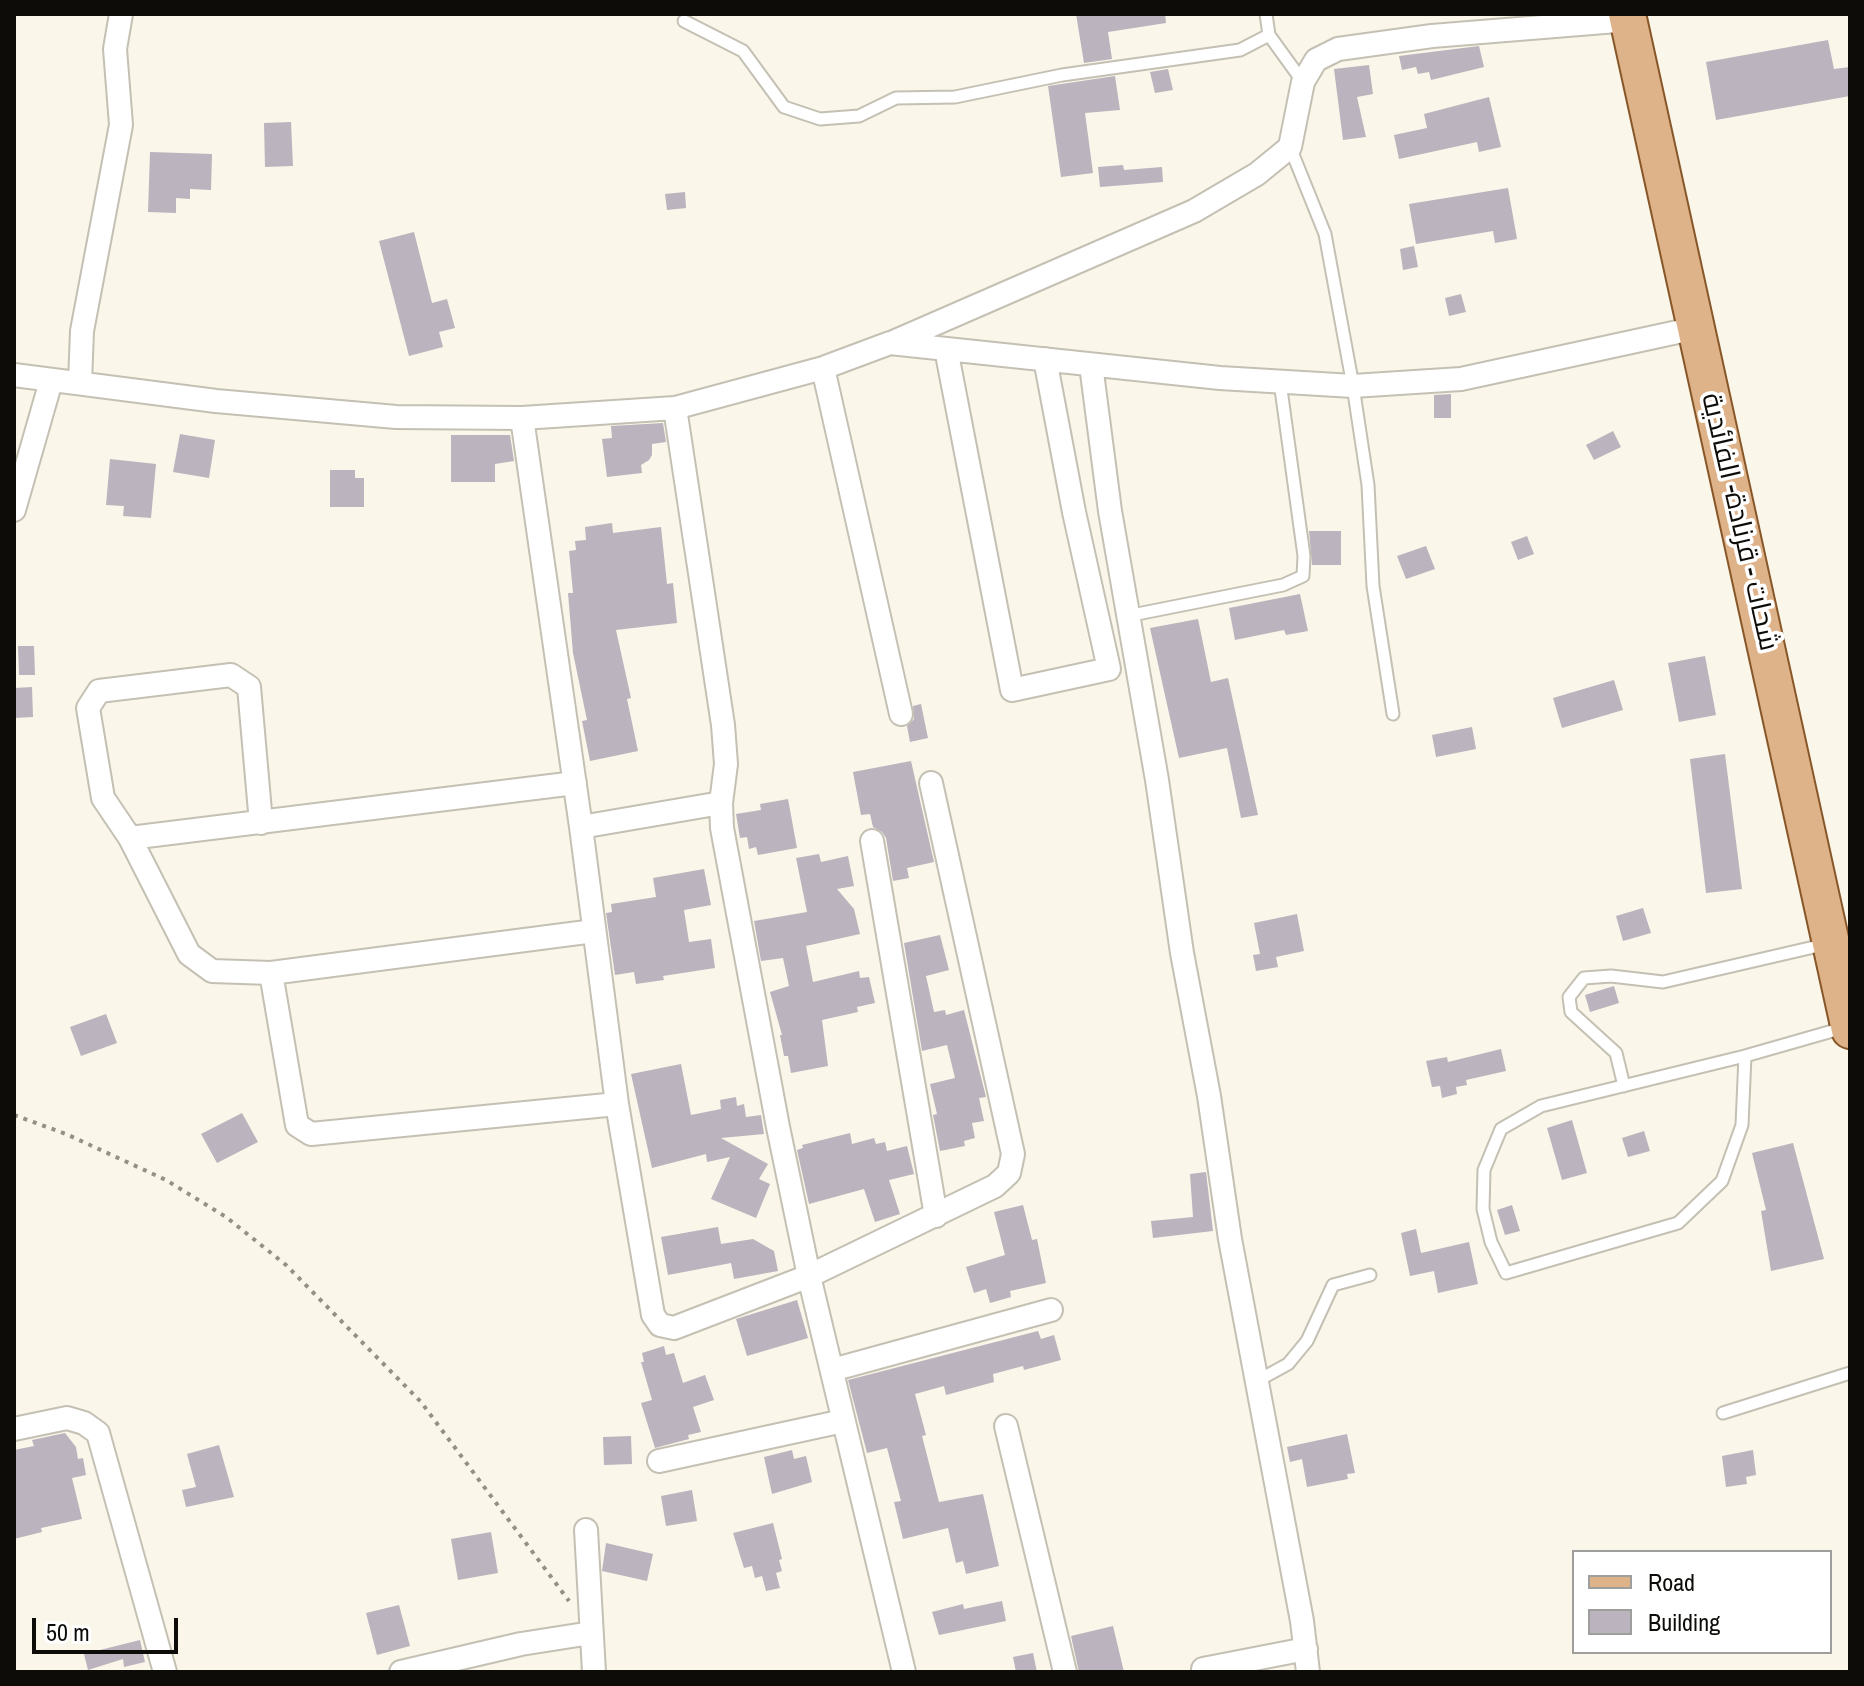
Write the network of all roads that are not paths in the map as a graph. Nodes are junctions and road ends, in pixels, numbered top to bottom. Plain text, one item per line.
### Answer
1 (121, 14) edge
2 (1266, 14) edge
3 (1628, 17) edge
4 (684, 21) dead end
5 (1269, 35) junction
6 (1303, 82) junction
7 (1290, 147) junction
8 (1696, 328) junction
9 (890, 343) junction
10 (946, 349) junction
11 (1045, 359) junction
12 (1091, 365) junction
13 (823, 368) junction
14 (14, 375) edge
15 (51, 381) junction
16 (1280, 382) junction
17 (80, 383) junction
18 (1353, 386) junction
19 (675, 408) junction
20 (522, 418) junction
21 (14, 510) edge
22 (1127, 616) junction
23 (901, 714) dead end
24 (1393, 714) dead end
25 (575, 783) junction
26 (931, 783) dead end
27 (721, 803) junction
28 (261, 823) junction
29 (581, 827) junction
30 (130, 838) junction
31 (872, 841) dead end
32 (594, 931) junction
33 (1831, 943) junction
34 (271, 973) junction
35 (1850, 1028) edge
36 (1745, 1056) junction
37 (1624, 1086) junction
38 (617, 1104) junction
39 (936, 1216) junction
40 (1370, 1275) dead end
41 (809, 1276) junction
42 (1051, 1310) dead end
43 (832, 1370) junction
44 (1850, 1373) edge
45 (1257, 1381) junction
46 (1723, 1413) dead end
47 (843, 1421) junction
48 (1006, 1426) dead end
49 (14, 1429) edge
50 (659, 1461) dead end
51 (586, 1530) dead end
52 (591, 1633) junction
53 (1306, 1649) junction
54 (165, 1672) edge
55 (401, 1672) edge
56 (594, 1672) edge
57 (904, 1672) edge
58 (1065, 1672) edge
59 (1203, 1672) edge
60 (1308, 1672) edge

1 - 17 street
2 - 5 lane
3 - 6 street
3 - 8 main road, شحات - قرنادة- الفائدية
4 - 5 lane
5 - 6 lane
6 - 7 street
7 - 9 street
7 - 18 lane
8 - 18 street
8 - 33 main road, شحات - قرنادة- الفائدية
9 - 10 street
9 - 13 street
10 - 11 street
10 - 11 street
11 - 12 street
12 - 16 street
12 - 22 street
13 - 19 street
13 - 23 street
14 - 15 street
15 - 17 street
15 - 21 street
16 - 18 street
16 - 22 lane
17 - 20 street
18 - 24 lane
19 - 20 street
19 - 27 street
20 - 25 street
22 - 45 street
25 - 28 street
25 - 29 street
26 - 39 street
27 - 29 street
27 - 41 street
28 - 30 street
28 - 30 street
29 - 32 street
30 - 34 street
31 - 39 street
32 - 34 street
32 - 38 street
33 - 35 main road, شحات - قرنادة- الفائدية
33 - 37 lane
34 - 38 street
35 - 36 lane
36 - 37 lane
36 - 37 lane
38 - 41 street
39 - 41 street
40 - 45 lane
41 - 43 street
42 - 43 street
43 - 47 street
44 - 46 lane
45 - 53 street
47 - 50 street
47 - 57 street
48 - 58 street
49 - 54 street
51 - 52 street
52 - 55 street
52 - 56 street
53 - 59 street
53 - 60 street

